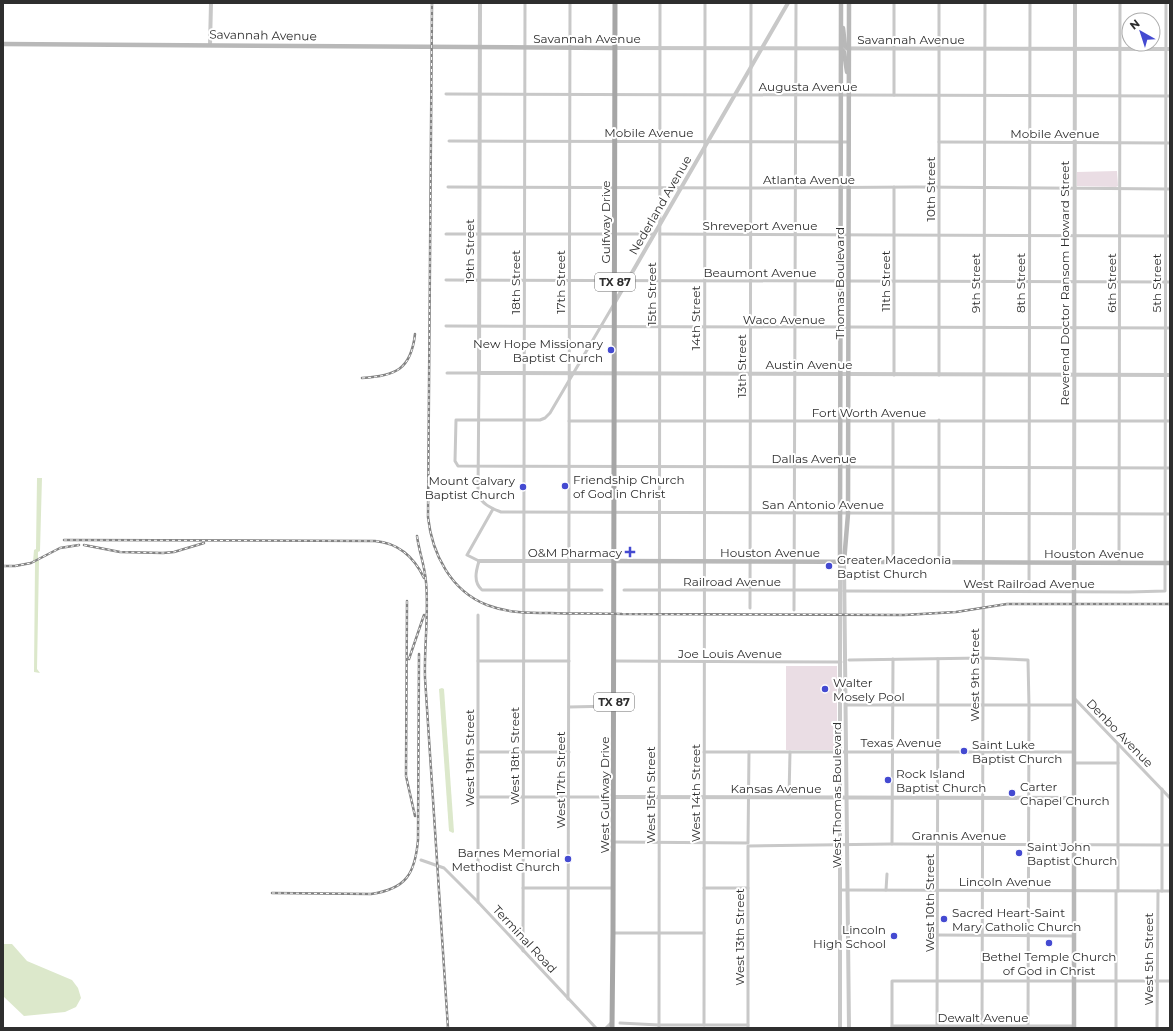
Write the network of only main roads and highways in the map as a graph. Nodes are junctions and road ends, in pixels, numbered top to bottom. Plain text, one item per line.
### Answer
1 (615, 3) edge
2 (841, 3) edge
3 (849, 3) edge
4 (841, 21) junction
5 (3, 44) edge
6 (615, 48) junction
7 (841, 49) junction
8 (849, 49) junction
9 (849, 77) junction
10 (614, 561) junction
11 (842, 562) junction
12 (1074, 563) junction
13 (1167, 563) edge
14 (612, 1025) edge
15 (1074, 1027) edge

1 - 6 main road, Gulfway Drive / TX 87
2 - 4 main road, Thomas Boulevard
3 - 8 main road, Thomas Boulevard
4 - 7 main road, Thomas Boulevard
4 - 8 main road
5 - 6 main road, Savannah Avenue
6 - 10 main road, Gulfway Drive / TX 87
7 - 9 main road
7 - 11 main road, Thomas Boulevard
8 - 9 main road, Thomas Boulevard
9 - 11 main road, Thomas Boulevard
10 - 11 main road, Houston Avenue
10 - 14 main road, West Gulfway Drive / TX 87
11 - 12 main road, Houston Avenue
12 - 13 main road, Houston Avenue
12 - 15 main road

